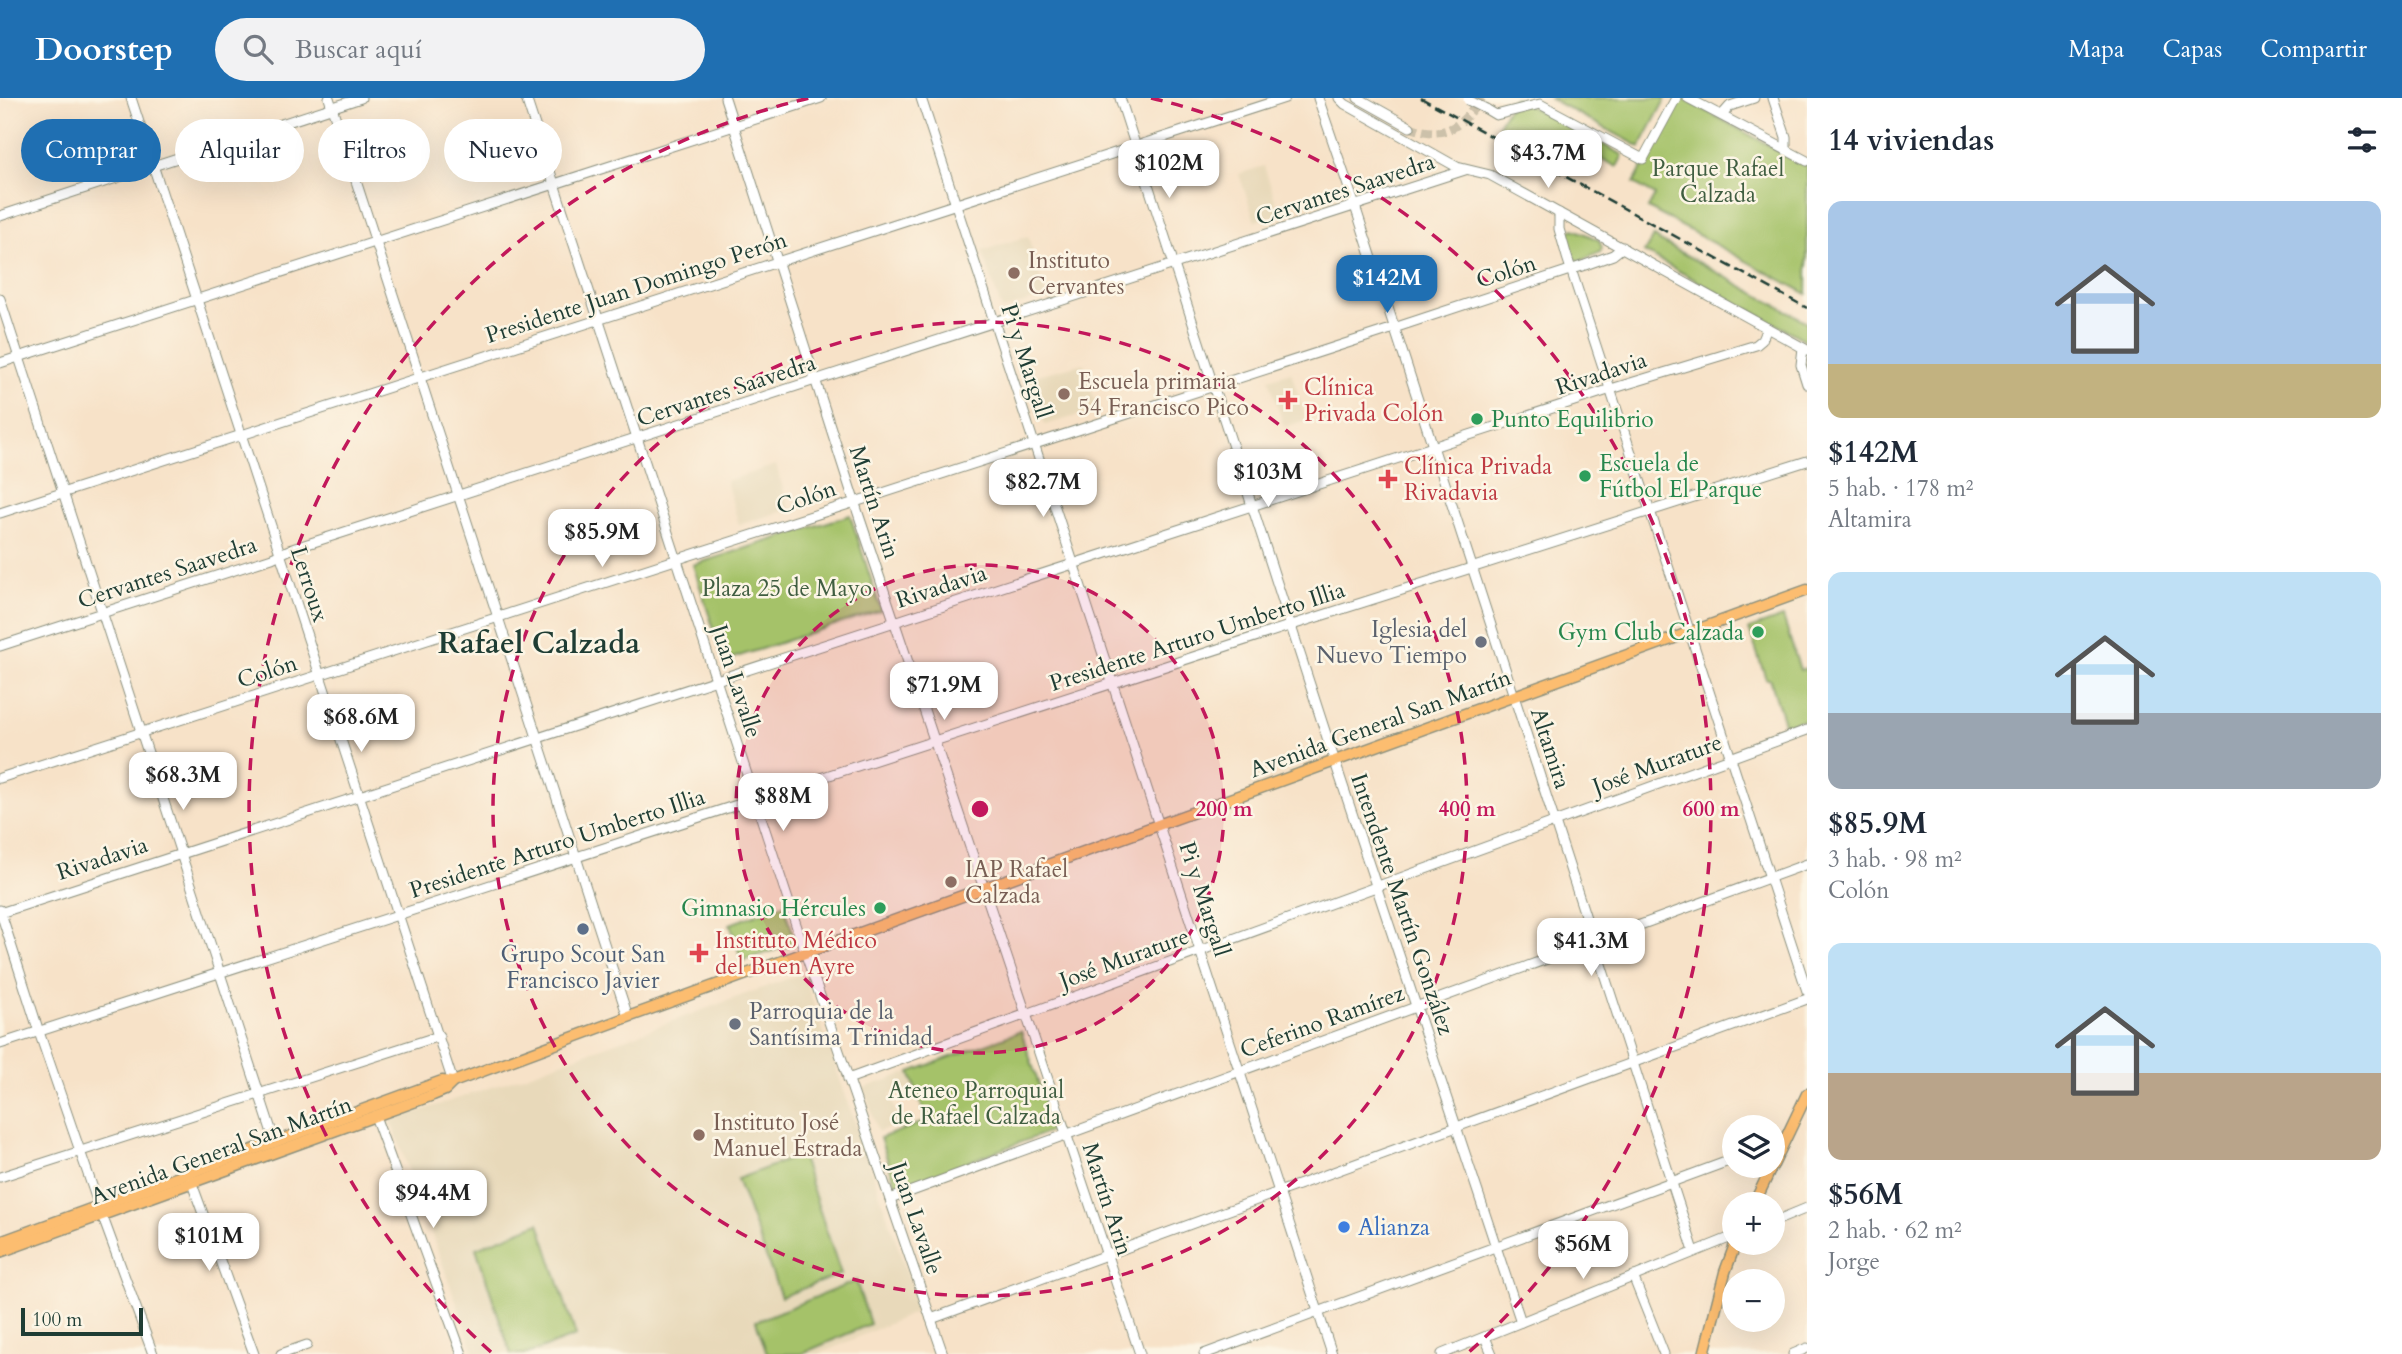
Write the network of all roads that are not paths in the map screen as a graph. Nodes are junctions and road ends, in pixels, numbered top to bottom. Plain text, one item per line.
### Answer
1 (131, 98) edge
2 (361, 98) edge
3 (526, 98) edge
4 (726, 98) edge
5 (821, 98) edge
6 (921, 98) edge
7 (1120, 98) edge
8 (1285, 98) edge
9 (1318, 98) edge
10 (1339, 98) edge
11 (1358, 98) edge
12 (1676, 98) edge
13 (1689, 98) edge
14 (1754, 98) edge
15 (1773, 98) edge
16 (1467, 99) edge
17 (331, 103) edge
18 (1722, 115) junction
19 (137, 119) edge
20 (735, 127) junction
21 (1410, 127) tunnel mouth
22 (1136, 145) junction
23 (1786, 150) junction
24 (1807, 162) edge
25 (161, 164) edge
26 (1465, 170) junction
27 (105, 182) edge
28 (157, 182) edge
29 (554, 184) junction
30 (955, 203) junction
31 (1355, 206) junction
32 (1559, 213) junction
33 (0, 216) edge
34 (376, 241) junction
35 (1623, 247) junction
36 (778, 261) junction
37 (1175, 264) junction
38 (1571, 270) junction
39 (0, 299) edge
40 (196, 299) junction
41 (597, 320) junction
42 (994, 323) junction
43 (1394, 328) junction
44 (1767, 328) junction
45 (1805, 349) edge
46 (19, 356) junction
47 (0, 363) edge
48 (420, 377) junction
49 (815, 380) junction
50 (1807, 384) edge
51 (1213, 386) junction
52 (1611, 389) junction
53 (241, 435) junction
54 (636, 439) junction
55 (1034, 444) junction
56 (1432, 447) junction
57 (1807, 461) edge
58 (62, 493) junction
59 (458, 496) junction
60 (854, 501) junction
61 (1252, 506) junction
62 (1650, 511) junction
63 (0, 513) edge
64 (280, 554) junction
65 (677, 562) junction
66 (1074, 563) junction
67 (1471, 569) junction
68 (1807, 590) edge
69 (103, 614) junction
70 (498, 617) junction
71 (896, 622) junction
72 (1292, 625) junction
73 (1689, 632) junction
74 (0, 646) edge
75 (318, 674) junction
76 (716, 680) junction
77 (1114, 684) junction
78 (1513, 696) junction
79 (1807, 730) edge
80 (141, 733) junction
81 (537, 737) junction
82 (935, 741) junction
83 (1731, 758) junction
84 (1335, 762) junction
85 (0, 778) edge
86 (359, 795) junction
87 (756, 798) junction
88 (1555, 822) junction
89 (1160, 825) junction
90 (181, 853) junction
91 (577, 857) junction
92 (1807, 864) edge
93 (1770, 878) junction
94 (1378, 886) junction
95 (984, 889) junction
96 (0, 912) edge
97 (398, 916) junction
98 (1594, 941) junction
99 (1201, 950) junction
100 (805, 952) junction
101 (1802, 960) edge
102 (219, 974) junction
103 (1807, 991) edge
104 (1807, 999) edge
105 (1417, 1007) junction
106 (1025, 1015) junction
107 (628, 1017) junction
108 (38, 1032) junction
109 (439, 1037) junction
110 (0, 1044) edge
111 (1634, 1062) junction
112 (1241, 1072) junction
113 (848, 1079) junction
114 (453, 1082) junction
115 (1807, 1094) edge
116 (258, 1095) junction
117 (375, 1116) junction
118 (1457, 1127) junction
119 (1066, 1134) junction
120 (1785, 1134) edge
121 (275, 1142) junction
122 (81, 1151) junction
123 (1722, 1163) edge
124 (0, 1177) edge
125 (190, 1177) junction
126 (1672, 1182) junction
127 (1280, 1191) junction
128 (890, 1199) junction
129 (1807, 1209) edge
130 (101, 1211) junction
131 (1785, 1217) edge
132 (1722, 1240) edge
133 (0, 1242) edge
134 (1496, 1247) junction
135 (1694, 1251) junction
136 (0, 1252) edge
137 (1107, 1255) junction
138 (1731, 1255) edge
139 (1633, 1276) junction
140 (1319, 1311) junction
141 (931, 1318) junction
142 (1521, 1322) junction
143 (1485, 1337) junction
144 (307, 1345) dead end
145 (1807, 1348) edge
146 (153, 1354) edge
147 (254, 1354) edge
148 (281, 1354) edge
149 (462, 1354) edge
150 (943, 1354) edge
151 (1140, 1354) edge
152 (1204, 1354) edge
153 (1332, 1354) edge
154 (1442, 1354) edge
155 (1492, 1354) edge
156 (1664, 1354) edge
157 (1704, 1354) edge
158 (1793, 1354) edge

1 - 19 street, Lerroux
2 - 17 street
3 - 29 street, Juan Lavalle
4 - 20 street, Martín Arin
5 - 20 street
6 - 30 street, Pi y Margall
7 - 22 street, Intendente Martín González
8 - 22 street, Presidente Juan Domingo Perón
9 - 31 street, Altamira
10 - 26 street
11 - 21 street
12 - 16 street, bridge
13 - 18 street
14 - 18 street
15 - 23 street
17 - 25 street
17 - 34 street
18 - 23 street
20 - 29 street
20 - 36 street, Martín Arin
22 - 30 street, Presidente Juan Domingo Perón
22 - 37 street, Intendente Martín González
23 - 24 street
26 - 31 street, Cervantes Saavedra
26 - 32 street
27 - 33 street
28 - 40 street, Lerroux
29 - 34 street
29 - 41 street, Juan Lavalle
30 - 36 street, Presidente Juan Domingo Perón
30 - 42 street, Pi y Margall
31 - 37 street, Cervantes Saavedra
31 - 43 street, Altamira
32 - 35 street
32 - 38 street
34 - 40 street
34 - 48 street
35 - 38 street, Colón
35 - 44 street
36 - 41 street, Presidente Juan Domingo Perón
36 - 49 street, Martín Arin
37 - 42 street, Cervantes Saavedra
37 - 51 street, Intendente Martín González
38 - 43 street, Colón
38 - 52 street
39 - 46 street
40 - 46 street
40 - 53 street, Lerroux
41 - 48 street, Presidente Juan Domingo Perón
41 - 54 street, Juan Lavalle
42 - 49 street, Cervantes Saavedra
42 - 55 street, Pi y Margall
43 - 51 street, Colón
43 - 56 street, Altamira
44 - 45 street
44 - 52 street, Rivadavia
45 - 50 street
46 - 47 street
46 - 58 street
48 - 53 street, Presidente Juan Domingo Perón
48 - 59 street
49 - 54 street, Cervantes Saavedra
49 - 60 street, Martín Arin
51 - 55 street, Colón
51 - 61 street, Intendente Martín González
52 - 56 street, Rivadavia
52 - 62 street
53 - 58 street, Presidente Juan Domingo Perón
53 - 64 street, Lerroux
54 - 59 street, Cervantes Saavedra
54 - 65 street, Juan Lavalle
55 - 60 street, Colón
55 - 66 street, Pi y Margall
56 - 61 street, Rivadavia
56 - 67 street, Altamira
57 - 62 street, Presidente Arturo Umberto Illia
58 - 63 street, Presidente Juan Domingo Perón
58 - 69 street
59 - 64 street, Cervantes Saavedra
59 - 70 street
60 - 65 street, Colón
60 - 71 street, Martín Arin
61 - 66 street, Rivadavia
61 - 72 street, Intendente Martín González
62 - 67 street, Presidente Arturo Umberto Illia
62 - 73 street
64 - 69 street, Cervantes Saavedra
64 - 75 street, Lerroux
65 - 70 street, Colón
65 - 76 street, Juan Lavalle
66 - 71 street, Rivadavia
66 - 77 street, Pi y Margall
67 - 72 street, Presidente Arturo Umberto Illia
67 - 78 street, Altamira
68 - 73 main road, Avenida General San Martín
69 - 74 street, Cervantes Saavedra
69 - 80 street
70 - 75 street, Colón
70 - 81 street
71 - 76 street, Rivadavia
71 - 82 street, Martín Arin
72 - 77 street, Presidente Arturo Umberto Illia
72 - 84 street, Intendente Martín González
73 - 78 main road, Avenida General San Martín
73 - 83 street
75 - 80 street, Colón
75 - 86 street, Lerroux
76 - 81 street, Rivadavia
76 - 87 street, Juan Lavalle
77 - 82 street, Presidente Arturo Umberto Illia
77 - 89 street, Pi y Margall
78 - 84 main road, Avenida General San Martín
78 - 88 street, Altamira
79 - 83 street, José Murature
80 - 85 street, Colón
80 - 90 street
81 - 86 street, Rivadavia
81 - 91 street
82 - 87 street, Presidente Arturo Umberto Illia
82 - 95 street, Martín Arin
83 - 88 street, José Murature
83 - 93 street
84 - 89 main road, Avenida General San Martín
84 - 94 street, Intendente Martín González
86 - 90 street, Rivadavia
86 - 97 street, Lerroux
87 - 91 street, Presidente Arturo Umberto Illia
87 - 100 street, Juan Lavalle
88 - 94 street, José Murature
88 - 98 street, Altamira
89 - 95 main road, Avenida General San Martín
89 - 99 street, Pi y Margall
90 - 96 street, Rivadavia
90 - 102 street
91 - 97 street, Presidente Arturo Umberto Illia
91 - 107 street
92 - 93 street, Ceferino Ramírez
93 - 98 street, Ceferino Ramírez
93 - 101 street
94 - 99 street, José Murature
94 - 105 street, Intendente Martín González
95 - 100 main road, Avenida General San Martín
95 - 106 street, Martín Arin
96 - 108 street
97 - 102 street, Presidente Arturo Umberto Illia
97 - 109 street, Lerroux
98 - 105 street, Ceferino Ramírez
98 - 111 street, Altamira
99 - 106 street, José Murature
99 - 112 street, Pi y Margall
100 - 107 main road, Avenida General San Martín
100 - 113 street, Juan Lavalle
101 - 103 street
102 - 108 street, Presidente Arturo Umberto Illia
102 - 116 street
104 - 111 street
105 - 112 street, Ceferino Ramírez
105 - 118 street, Intendente Martín González
106 - 113 street, José Murature
106 - 119 street, Martín Arin
107 - 114 main road, Avenida General San Martín
108 - 110 street, Presidente Arturo Umberto Illia
108 - 122 street
109 - 114 street, Lerroux
109 - 116 street
111 - 118 street
111 - 126 street, Altamira
112 - 119 street, Ceferino Ramírez
112 - 127 street, Pi y Margall
113 - 128 street, Juan Lavalle
114 - 117 main road, Avenida General San Martín
114 - 121 main road, Avenida General San Martín
115 - 120 main road
116 - 121 street
116 - 122 street
117 - 125 main road, Avenida General San Martín
117 - 149 street
118 - 127 street
118 - 134 street, Intendente Martín González
119 - 128 street, Ceferino Ramírez
119 - 137 street, Martín Arin
121 - 125 main road, Avenida General San Martín
122 - 124 street
122 - 130 street
123 - 126 street
125 - 130 main road, Avenida General San Martín
125 - 147 street
126 - 134 street
126 - 135 street, Altamira
127 - 137 street
127 - 140 street, Pi y Margall
128 - 141 street, Juan Lavalle
129 - 131 street
130 - 133 main road, Avenida General San Martín
130 - 136 main road, Avenida General San Martín
130 - 146 street
132 - 135 street
134 - 140 street
134 - 142 street, Intendente Martín González
135 - 139 street
137 - 141 street
137 - 151 street, Martín Arin
138 - 157 main road
139 - 142 street
139 - 156 street
140 - 152 street
140 - 153 street, Pi y Margall
141 - 150 street, Juan Lavalle
142 - 143 street
143 - 154 street
143 - 155 street
144 - 148 street
145 - 158 street

